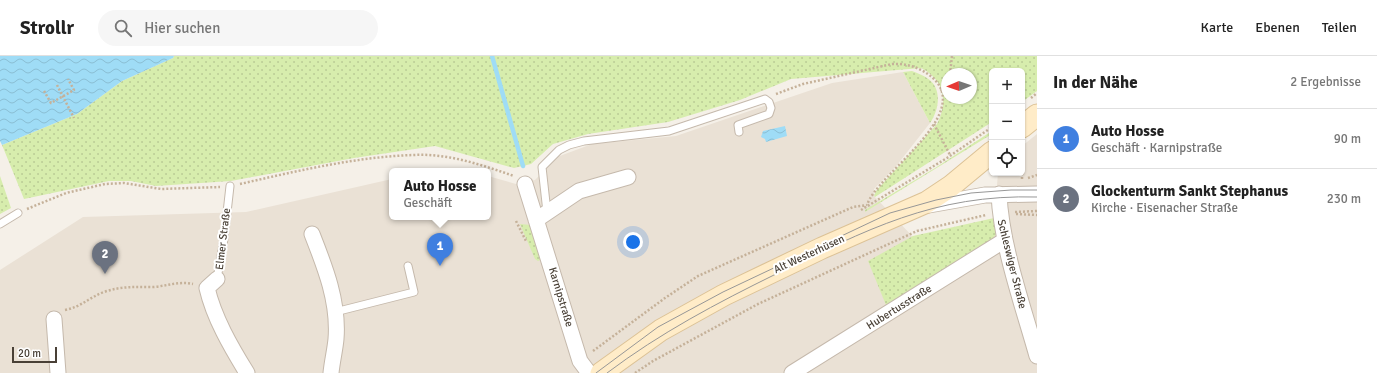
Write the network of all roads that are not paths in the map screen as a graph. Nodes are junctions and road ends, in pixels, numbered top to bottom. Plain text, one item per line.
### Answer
1 (1037, 115) edge
2 (1025, 125) edge
3 (739, 132) dead end
4 (989, 154) edge
5 (628, 177) dead end
6 (525, 184) dead end
7 (230, 186) dead end
8 (999, 194) junction
9 (1037, 194) edge
10 (909, 211) junction
11 (18, 213) road end
12 (542, 216) junction
13 (0, 224) edge
14 (312, 234) dead end
15 (1005, 240) junction
16 (408, 266) dead end
17 (212, 284) joint
18 (335, 312) junction
19 (54, 319) road end
20 (1037, 356) edge
21 (584, 367) edge
22 (58, 373) edge
23 (248, 373) edge
24 (330, 373) edge
25 (601, 373) edge
26 (792, 373) edge

1 - 2 main road
3 - 12 lane
4 - 10 main road
5 - 12 street
6 - 12 street, Karnipstraße
7 - 17 lane, Elmer Straße
8 - 9 street, Alt Westerhüsen
8 - 10 street, Alt Westerhüsen
8 - 15 street, Schleswiger Straße
10 - 25 main road, Alt Westerhüsen
11 - 13 lane
12 - 21 street, Karnipstraße
14 - 18 street
15 - 20 street, Schleswiger Straße
15 - 26 street, Hubertusstraße
16 - 18 lane
17 - 23 street, Elmer Straße
18 - 24 street
19 - 22 street

